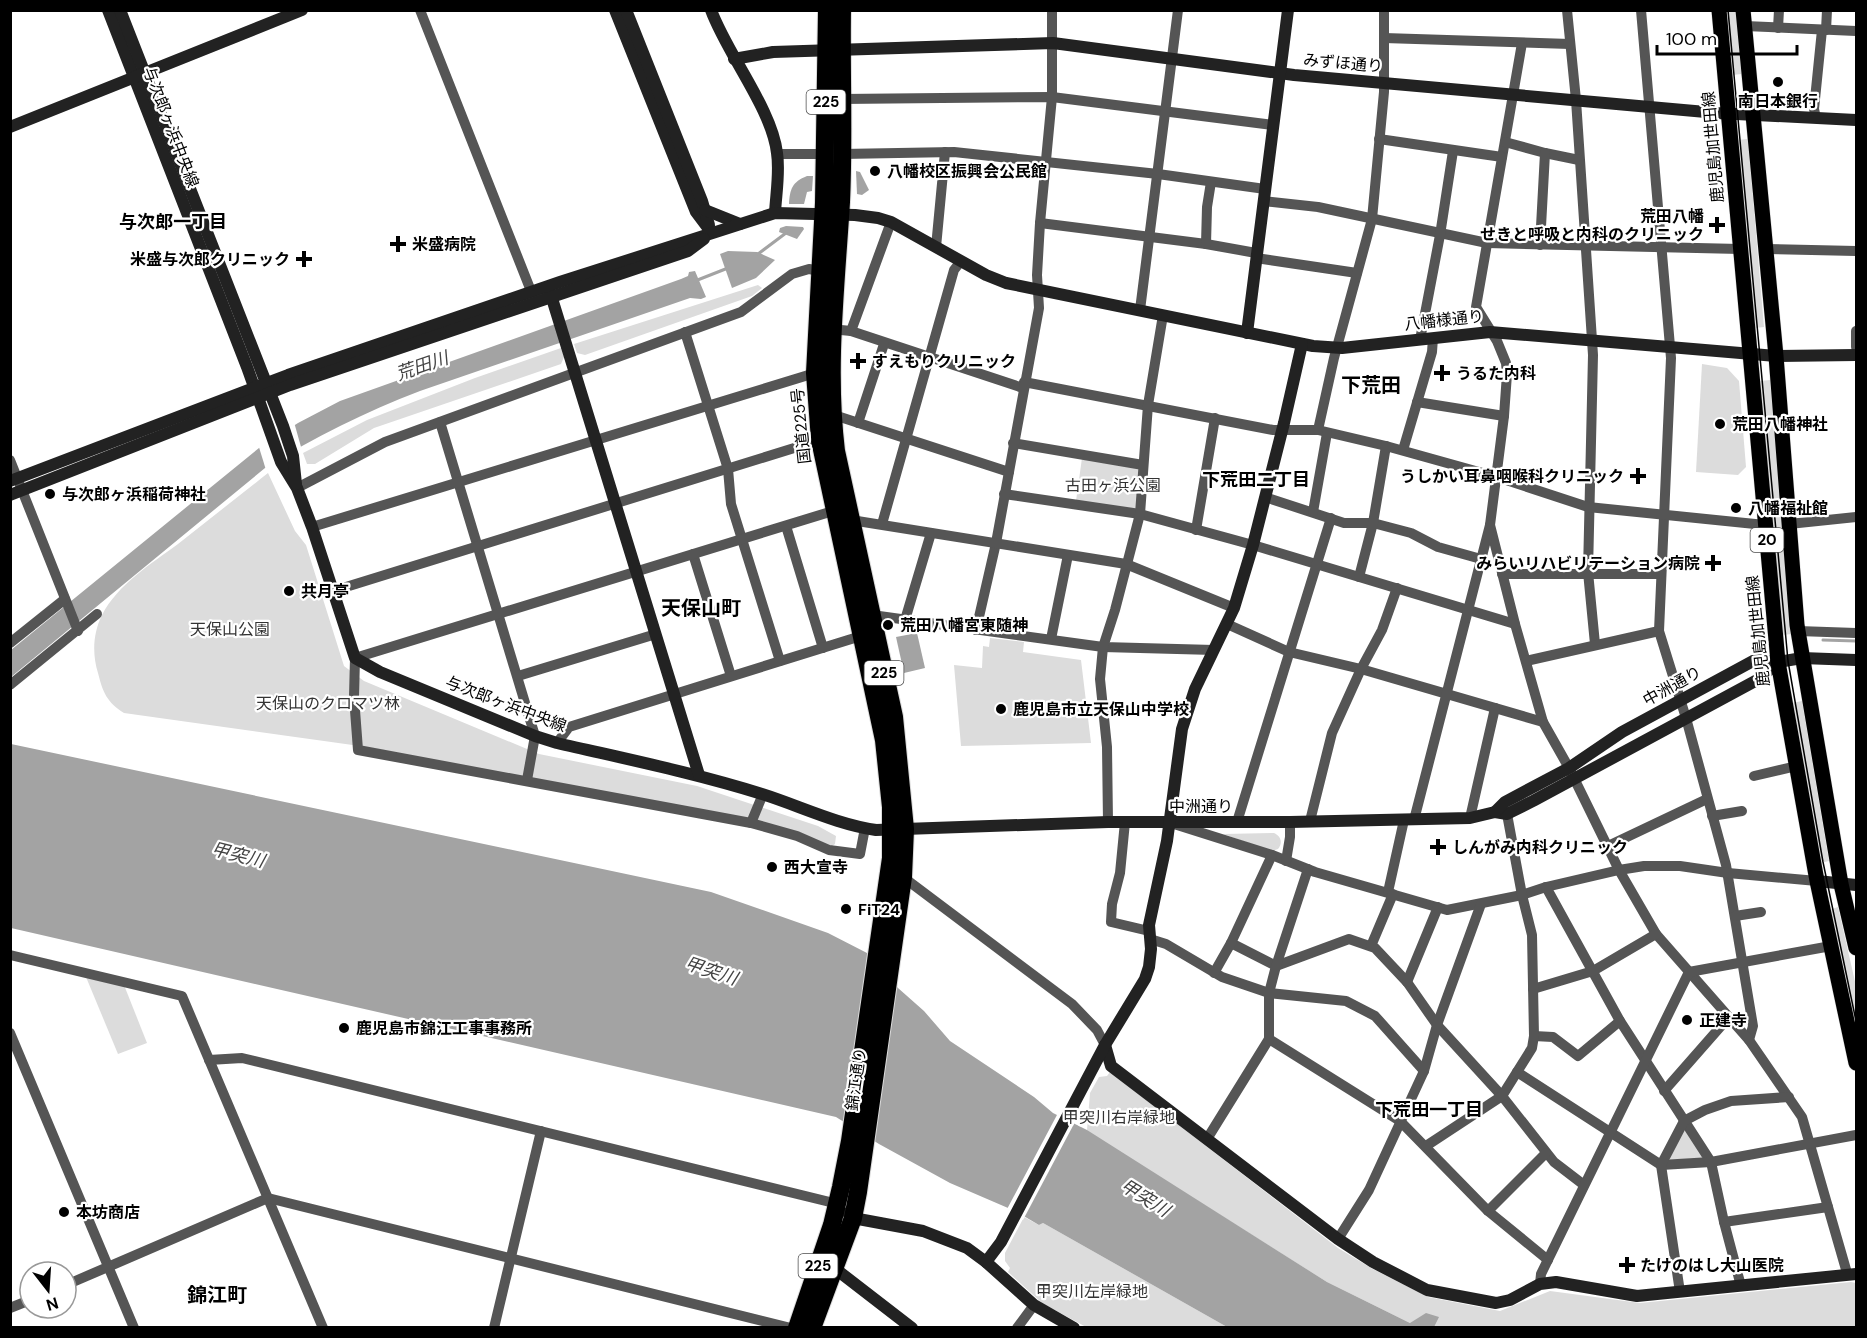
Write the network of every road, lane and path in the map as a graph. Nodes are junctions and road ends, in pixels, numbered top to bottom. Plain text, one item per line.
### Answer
1 (108, 10) edge
2 (120, 10) edge
3 (302, 10) edge
4 (420, 10) edge
5 (615, 10) edge
6 (626, 10) edge
7 (711, 10) edge
8 (827, 10) edge
9 (842, 10) edge
10 (1052, 10) edge
11 (1178, 10) edge
12 (1288, 10) edge
13 (1384, 10) edge
14 (1567, 10) edge
15 (1641, 10) edge
16 (1719, 10) edge
17 (1743, 10) edge
18 (1779, 10) edge
19 (1827, 10) edge
20 (1745, 27) junction
21 (1778, 28) junction
22 (1824, 30) junction
23 (1857, 32) edge
24 (1384, 38) junction
25 (1053, 43) junction
26 (1522, 43) junction
27 (1570, 44) junction
28 (834, 49) junction
29 (1173, 58) junction
30 (734, 59) junction
31 (1280, 74) junction
32 (140, 75) junction
33 (1383, 84) junction
34 (1514, 94) junction
35 (1052, 97) junction
36 (841, 99) junction
37 (1576, 100) junction
38 (1649, 106) junction
39 (1167, 111) junction
40 (1729, 114) junction
41 (1753, 116) junction
42 (1816, 118) junction
43 (1857, 120) edge
44 (1273, 125) junction
45 (10, 127) edge
46 (1379, 139) junction
47 (1505, 142) junction
48 (1453, 151) junction
49 (945, 152) junction
50 (778, 153) junction
51 (1545, 153) junction
52 (833, 157) junction
53 (1502, 157) junction
54 (1579, 160) junction
55 (1047, 162) junction
56 (1158, 174) junction
57 (1211, 182) junction
58 (186, 193) junction
59 (1264, 195) junction
60 (705, 210) junction
61 (827, 210) junction
62 (775, 213) junction
63 (1372, 219) junction
64 (891, 222) junction
65 (1040, 223) junction
66 (740, 224) junction
67 (711, 232) junction
68 (1440, 235) junction
69 (1151, 238) junction
70 (1487, 243) junction
71 (1206, 244) junction
72 (1540, 245) junction
73 (1586, 246) junction
74 (936, 247) junction
75 (1662, 248) junction
76 (1740, 249) junction
77 (1766, 249) junction
78 (1857, 251) edge
79 (1256, 255) junction
80 (960, 261) junction
81 (820, 271) junction
82 (1357, 273) junction
83 (531, 291) junction
84 (550, 291) junction
85 (1039, 291) junction
86 (1140, 310) junction
87 (1163, 315) junction
88 (831, 329) junction
89 (851, 331) junction
90 (1857, 331) edge
91 (685, 332) junction
92 (1490, 332) junction
93 (1247, 333) junction
94 (425, 334) junction
95 (1433, 338) junction
96 (1420, 340) junction
97 (1591, 340) junction
98 (884, 344) junction
99 (1302, 345) junction
100 (1670, 347) junction
101 (1857, 347) edge
102 (1337, 348) junction
103 (1750, 354) junction
104 (1857, 355) edge
105 (1776, 356) junction
106 (929, 357) junction
107 (575, 372) junction
108 (815, 373) junction
109 (1024, 385) junction
110 (268, 388) junction
111 (256, 393) junction
112 (1417, 402) junction
113 (708, 405) junction
114 (1148, 405) junction
115 (831, 414) junction
116 (1504, 416) junction
117 (1215, 418) junction
118 (440, 422) junction
119 (858, 423) junction
120 (1282, 431) junction
121 (1323, 432) junction
122 (596, 439) junction
123 (905, 439) junction
124 (820, 440) junction
125 (1013, 443) junction
126 (1386, 446) junction
127 (1402, 450) junction
128 (10, 460) edge
129 (1143, 465) junction
130 (728, 469) junction
131 (1009, 472) junction
132 (1497, 477) junction
133 (457, 483) junction
134 (15, 486) edge
135 (297, 488) junction
136 (1004, 494) junction
137 (1266, 497) junction
138 (617, 504) junction
139 (1588, 507) junction
140 (833, 511) junction
141 (1312, 512) junction
142 (1140, 514) junction
143 (1664, 514) junction
144 (1857, 517) edge
145 (1331, 518) junction
146 (851, 520) junction
147 (1373, 523) junction
148 (882, 524) junction
149 (1789, 524) junction
150 (1490, 525) junction
151 (1765, 525) junction
152 (786, 526) junction
153 (312, 527) junction
154 (1196, 530) junction
155 (931, 534) junction
156 (742, 539) junction
157 (996, 543) junction
158 (1253, 545) junction
159 (477, 547) junction
160 (693, 554) junction
161 (1068, 555) junction
162 (1481, 559) junction
163 (1126, 564) junction
164 (1315, 564) junction
165 (637, 571) junction
166 (1588, 572) junction
167 (1502, 574) junction
168 (1661, 574) junction
169 (1359, 577) junction
170 (1397, 588) junction
171 (333, 591) junction
172 (66, 601) junction
173 (1234, 608) junction
174 (1469, 610) junction
175 (97, 614) dead end
176 (498, 615) junction
177 (872, 615) junction
178 (905, 620) junction
179 (1227, 624) junction
180 (1515, 624) junction
181 (77, 628) junction
182 (976, 630) junction
183 (1659, 631) junction
184 (1798, 631) junction
185 (1857, 633) edge
186 (656, 634) junction
187 (861, 636) junction
188 (1051, 639) junction
189 (10, 643) edge
190 (1595, 644) junction
191 (1103, 647) junction
192 (823, 648) junction
193 (1214, 650) junction
194 (1289, 652) junction
195 (356, 658) junction
196 (1802, 658) junction
197 (1857, 660) edge
198 (780, 661) junction
199 (1526, 661) junction
200 (1778, 662) junction
201 (1361, 669) junction
202 (518, 676) junction
203 (731, 676) junction
204 (10, 686) edge
205 (675, 694) junction
206 (1446, 694) junction
207 (1680, 699) junction
208 (1496, 708) junction
209 (1686, 718) junction
210 (1543, 722) junction
211 (1622, 732) junction
212 (535, 736) junction
213 (557, 743) junction
214 (1631, 748) junction
215 (1797, 766) junction
216 (1571, 774) junction
217 (699, 775) junction
218 (1754, 776) dead end
219 (527, 780) junction
220 (763, 794) junction
221 (1707, 799) junction
222 (1742, 811) dead end
223 (1501, 813) junction
224 (1712, 816) junction
225 (1470, 818) junction
226 (1409, 820) junction
227 (1310, 821) junction
228 (1108, 822) junction
229 (1125, 822) junction
230 (1169, 822) junction
231 (1237, 822) junction
232 (1290, 822) junction
233 (751, 824) junction
234 (865, 828) junction
235 (899, 830) junction
236 (1608, 846) junction
237 (1272, 855) junction
238 (1286, 861) junction
239 (1308, 869) junction
240 (1620, 870) junction
241 (1728, 873) junction
242 (903, 877) junction
243 (1817, 881) junction
244 (1849, 884) edge
245 (1546, 887) junction
246 (1391, 893) junction
247 (1522, 895) junction
248 (1481, 904) junction
249 (1438, 907) junction
250 (1761, 912) dead end
251 (1735, 916) junction
252 (1656, 934) junction
253 (1150, 935) junction
254 (1231, 943) junction
255 (1371, 946) junction
256 (1831, 946) junction
257 (1857, 948) edge
258 (10, 955) edge
259 (884, 958) junction
260 (1744, 962) junction
261 (1276, 966) junction
262 (1593, 971) junction
263 (1689, 972) junction
264 (1214, 973) junction
265 (1407, 982) junction
266 (1533, 989) junction
267 (1269, 993) junction
268 (1729, 1017) junction
269 (1620, 1021) junction
270 (1437, 1024) junction
271 (10, 1033) edge
272 (1534, 1036) junction
273 (1269, 1039) junction
274 (1749, 1040) junction
275 (1105, 1046) junction
276 (208, 1060) junction
277 (1645, 1062) junction
278 (1857, 1063) edge
279 (1424, 1071) junction
280 (1518, 1072) junction
281 (1664, 1090) junction
282 (1502, 1096) junction
283 (1789, 1097) junction
284 (1400, 1121) junction
285 (1684, 1121) junction
286 (541, 1131) junction
287 (1611, 1132) junction
288 (1857, 1136) edge
289 (1207, 1139) junction
290 (1810, 1144) junction
291 (858, 1146) junction
292 (1426, 1146) junction
293 (1546, 1153) junction
294 (1711, 1162) junction
295 (1661, 1165) junction
296 (1584, 1185) junction
297 (268, 1198) junction
298 (838, 1204) junction
299 (1828, 1207) junction
300 (1488, 1210) junction
301 (853, 1218) junction
302 (1724, 1222) junction
303 (1338, 1239) junction
304 (510, 1257) junction
305 (1548, 1260) junction
306 (986, 1262) junction
307 (109, 1267) junction
308 (833, 1267) junction
309 (1852, 1274) edge
310 (78, 1280) edge
311 (1540, 1284) junction
312 (1742, 1286) junction
313 (1680, 1292) junction
314 (1034, 1305) junction
315 (134, 1328) edge
316 (322, 1328) edge
317 (494, 1328) edge
318 (791, 1328) edge
319 (797, 1328) edge
320 (812, 1328) edge
321 (912, 1328) edge
322 (1017, 1328) edge
323 (1074, 1328) edge

1 - 32 street, 与次郎ヶ浜中央線
2 - 32 street, 与次郎ヶ浜中央線
3 - 32 street
4 - 83 street
5 - 67 street
6 - 60 street
7 - 30 street
8 - 28 highway, 国道225号 / 225
9 - 28 highway, 国道225号 / 225
10 - 25 street
11 - 29 street
12 - 31 street
13 - 24 street
14 - 27 street
15 - 38 street
16 - 40 main road, 鹿児島加世田線 / 20
17 - 20 main road, 20
18 - 21 street
19 - 22 street
20 - 21 street
20 - 41 main road, 20
21 - 22 street
22 - 23 street
22 - 42 street
24 - 26 street
24 - 33 street
25 - 28 street, みずほ通り
25 - 29 street, みずほ通り
25 - 35 street
26 - 27 street
26 - 34 street
27 - 37 street
28 - 30 street, みずほ通り
28 - 36 highway, 国道225号 / 225
28 - 52 highway, 国道225号 / 225
29 - 31 street, みずほ通り
29 - 39 street
30 - 50 street
31 - 33 street, みずほ通り
31 - 44 street
32 - 45 street
32 - 58 street, 与次郎ヶ浜中央線
33 - 34 street, みずほ通り
33 - 46 street
34 - 37 street, みずほ通り
34 - 47 street
35 - 36 street
35 - 39 street
35 - 55 street
36 - 52 highway, 国道225号 / 225
37 - 38 street, みずほ通り
37 - 54 street
38 - 40 street, みずほ通り
38 - 75 street
39 - 44 street
39 - 56 street
40 - 41 street, みずほ通り
40 - 76 main road, 鹿児島加世田線 / 20
41 - 42 street, みずほ通り
41 - 77 main road, 20
42 - 43 street, みずほ通り
44 - 59 street
46 - 48 street
46 - 63 street
47 - 51 street
47 - 53 street
48 - 53 street
48 - 68 street
49 - 52 street
49 - 55 street
49 - 74 street
50 - 52 street
50 - 62 street
51 - 54 street
51 - 72 street
52 - 61 highway, 国道225号 / 225
53 - 70 street
54 - 73 street
55 - 56 street
55 - 65 street
56 - 57 street
56 - 69 street
57 - 59 street
57 - 71 street
58 - 110 street, 与次郎ヶ浜中央線
58 - 111 street, 与次郎ヶ浜中央線
59 - 63 street
59 - 79 street
60 - 66 street
60 - 67 street
61 - 62 street
61 - 64 street
61 - 81 highway, 国道225号 / 225
61 - 88 highway, 国道225号 / 225
62 - 66 street
63 - 68 street
63 - 82 street
64 - 74 street, 八幡様通り
64 - 89 street
65 - 69 street
65 - 85 street
66 - 67 street
67 - 84 street
68 - 70 street
68 - 96 street
69 - 71 street
69 - 86 street
70 - 72 street
70 - 92 street
71 - 79 street
72 - 73 street
73 - 75 street
73 - 97 street
74 - 80 street, 八幡様通り
75 - 76 street
75 - 100 street
76 - 103 main road, 鹿児島加世田線 / 20
77 - 78 street
77 - 105 main road, 20
79 - 82 street
79 - 93 street
80 - 85 street, 八幡様通り
80 - 106 street
81 - 91 street
81 - 108 highway, 国道225号 / 225
82 - 102 street
83 - 84 street
83 - 94 street
84 - 94 street
84 - 107 street
85 - 86 street, 八幡様通り
85 - 109 street
86 - 87 street, 八幡様通り
87 - 93 street, 八幡様通り
87 - 114 street
88 - 89 street
88 - 115 highway, 国道225号 / 225
89 - 98 street
90 - 101 street
91 - 107 street
91 - 113 street
92 - 95 street, 八幡様通り
92 - 97 street, 八幡様通り
92 - 116 street
93 - 99 street, 八幡様通り
94 - 110 street
95 - 96 street, 八幡様通り
95 - 112 street
96 - 102 street, 八幡様通り
97 - 100 street, 八幡様通り
97 - 139 street
98 - 106 street
98 - 119 street
99 - 102 street, 八幡様通り
99 - 120 street
100 - 103 street, 八幡様通り
100 - 143 street
102 - 121 street
103 - 105 street, 八幡様通り
103 - 151 main road, 鹿児島加世田線 / 20
104 - 105 street, 八幡様通り
105 - 149 main road, 20
106 - 109 street
106 - 123 street
107 - 118 street
107 - 122 street
108 - 113 street
108 - 124 highway, 国道225号 / 225
109 - 114 street
109 - 125 street
110 - 111 street
110 - 135 street, 与次郎ヶ浜中央線
111 - 134 street
111 - 135 street, 与次郎ヶ浜中央線
112 - 116 street
112 - 127 street
113 - 122 street
113 - 130 street
114 - 117 street
114 - 129 street
115 - 119 street
115 - 146 highway, 国道225号 / 225
116 - 132 street
117 - 120 street
117 - 154 street
118 - 133 street
118 - 135 street
119 - 123 street
120 - 121 street
120 - 137 street
121 - 126 street
121 - 141 street
122 - 133 street
122 - 138 street
123 - 131 street
123 - 148 street
124 - 130 street
124 - 140 highway, 国道225号 / 225
125 - 129 street
125 - 131 street
126 - 127 street
126 - 147 street
127 - 132 street
128 - 134 street
129 - 142 street
130 - 138 street
130 - 156 street
131 - 136 street
132 - 139 street
132 - 150 street
133 - 153 street
133 - 159 street
134 - 172 street
135 - 153 street, 与次郎ヶ浜中央線
136 - 142 street
136 - 157 street
137 - 141 street
137 - 158 street
138 - 159 street
138 - 165 street
139 - 143 street
139 - 166 street
140 - 146 street
140 - 152 street
140 - 187 highway, 国道225号 / 225
141 - 145 street
142 - 154 street
142 - 163 street
143 - 151 street
143 - 168 street
144 - 149 street
145 - 147 street
145 - 164 street
146 - 148 street
146 - 177 highway, 国道225号 / 225
147 - 162 street
147 - 169 street
148 - 155 street
149 - 184 main road, 20
150 - 162 street
150 - 167 street
151 - 200 main road, 鹿児島加世田線 / 20
152 - 156 street
152 - 192 street
153 - 171 street, 与次郎ヶ浜中央線
154 - 158 street
155 - 157 street
155 - 178 street
156 - 160 street
156 - 198 street
157 - 161 street
157 - 182 street
158 - 164 street
158 - 173 street
159 - 171 street
159 - 176 street
160 - 165 street
160 - 203 street
161 - 163 street
161 - 188 street
162 - 174 street
163 - 173 street
163 - 191 street
164 - 169 street
164 - 194 street
165 - 176 street
165 - 186 street
166 - 167 street
166 - 168 street
166 - 190 street
167 - 180 street
168 - 183 street
169 - 170 street
170 - 174 street
170 - 201 street
171 - 195 street, 与次郎ヶ浜中央線
172 - 181 street
172 - 189 street
173 - 179 street
174 - 180 street
174 - 206 street
175 - 181 street
176 - 195 street
176 - 202 street
177 - 178 street
177 - 235 highway, 国道225号 / 225
178 - 182 street
179 - 193 street
179 - 194 street
180 - 199 street
181 - 204 street
182 - 188 street
183 - 190 street
183 - 207 street
184 - 185 street
184 - 196 main road, 20
186 - 202 street
186 - 205 street
187 - 192 street
187 - 235 highway, 国道225号 / 225
188 - 191 street
190 - 199 street
191 - 193 street
191 - 228 street
192 - 198 street
193 - 230 street
194 - 201 street
194 - 231 street
195 - 212 street, 与次郎ヶ浜中央線
195 - 219 street
196 - 197 street, 中洲通り
196 - 200 street, 中洲通り
196 - 244 main road, 20
198 - 203 street
199 - 210 street
200 - 207 street, 中洲通り
200 - 209 street, 中洲通り
200 - 215 main road, 鹿児島加世田線 / 20
201 - 206 street
201 - 227 street
202 - 212 street
203 - 205 street
205 - 213 street
205 - 217 street
206 - 208 street
206 - 226 street
207 - 209 street
207 - 211 street, 中洲通り
208 - 210 street
208 - 225 street
209 - 214 street, 中洲通り
209 - 221 street
210 - 216 street
211 - 214 street
211 - 216 street, 中洲通り
212 - 213 street, 与次郎ヶ浜中央線
212 - 219 street
213 - 217 street, 与次郎ヶ浜中央線
214 - 216 street, 中洲通り
215 - 218 street
215 - 243 main road, 鹿児島加世田線 / 20
216 - 223 street, 中洲通り
216 - 236 street
217 - 220 street, 与次郎ヶ浜中央線
219 - 233 street
220 - 233 street
220 - 234 street, 与次郎ヶ浜中央線
221 - 224 street
221 - 236 street
222 - 224 street
223 - 225 street, 中洲通り
223 - 247 street
224 - 241 street
225 - 226 street, 中洲通り
226 - 227 street, 中洲通り
226 - 246 street
227 - 232 street, 中洲通り
228 - 229 street, 中洲通り
228 - 235 street, 中洲通り
229 - 230 street, 中洲通り
229 - 253 street
230 - 231 street, 中洲通り
230 - 237 street
230 - 253 street
231 - 232 street, 中洲通り
232 - 238 street
233 - 234 street
234 - 235 street, 与次郎ヶ浜中央線
235 - 242 highway, 錦江通り / 225
235 - 259 highway, 錦江通り / 225
236 - 240 street
237 - 238 street
237 - 254 street
238 - 239 street
239 - 246 street
239 - 261 street
240 - 241 street
240 - 245 street
240 - 252 street
241 - 243 street
241 - 251 street
242 - 259 highway, 錦江通り / 225
242 - 275 street
243 - 244 street
243 - 256 main road, 鹿児島加世田線 / 20
244 - 257 main road, 20
245 - 247 street
245 - 262 street
246 - 249 street
246 - 255 street
247 - 248 street
247 - 266 street
248 - 249 street
248 - 270 street
249 - 265 street
250 - 251 street
251 - 260 street
252 - 262 street
252 - 263 street
253 - 264 street
253 - 275 street
254 - 261 street
254 - 264 street
255 - 261 street
255 - 265 street
256 - 260 street
256 - 278 main road, 鹿児島加世田線 / 20
258 - 276 street
259 - 291 highway, 錦江通り / 225
260 - 263 street
260 - 274 street
261 - 267 street
262 - 266 street
262 - 269 street
263 - 268 street
263 - 277 street
264 - 267 street
265 - 270 street
266 - 272 street
267 - 273 street
267 - 279 street
268 - 274 street
268 - 281 street
269 - 272 street
269 - 277 street
270 - 279 street
270 - 282 street
271 - 307 street
272 - 280 street
273 - 284 street
273 - 289 street
274 - 283 street
275 - 289 street
275 - 306 street
276 - 286 street
276 - 297 street
277 - 281 street
277 - 287 street
279 - 284 street
280 - 282 street
280 - 287 street
281 - 285 street
282 - 292 street
282 - 293 street
283 - 285 street
283 - 290 street
284 - 292 street
284 - 303 street
285 - 294 street
285 - 295 street
286 - 298 street
286 - 304 street
287 - 295 street
287 - 296 street
288 - 290 street
289 - 303 street
290 - 294 street
290 - 299 street
291 - 298 highway, 錦江通り / 225
291 - 301 highway, 錦江通り / 225
292 - 300 street
293 - 296 street
293 - 300 street
294 - 295 street
294 - 302 street
295 - 313 street
296 - 305 street
297 - 304 street
297 - 307 street
297 - 316 street
298 - 301 street
298 - 319 highway, 錦江通り / 225
299 - 302 street
299 - 309 street
300 - 305 street
301 - 306 street
301 - 308 highway, 錦江通り / 225
302 - 312 street
303 - 311 street
304 - 317 street
304 - 318 street
305 - 311 street
306 - 314 street
307 - 310 street
307 - 315 street
308 - 320 highway, 錦江通り / 225
308 - 321 street
309 - 312 street
311 - 313 street
312 - 313 street
314 - 322 street
314 - 323 street

